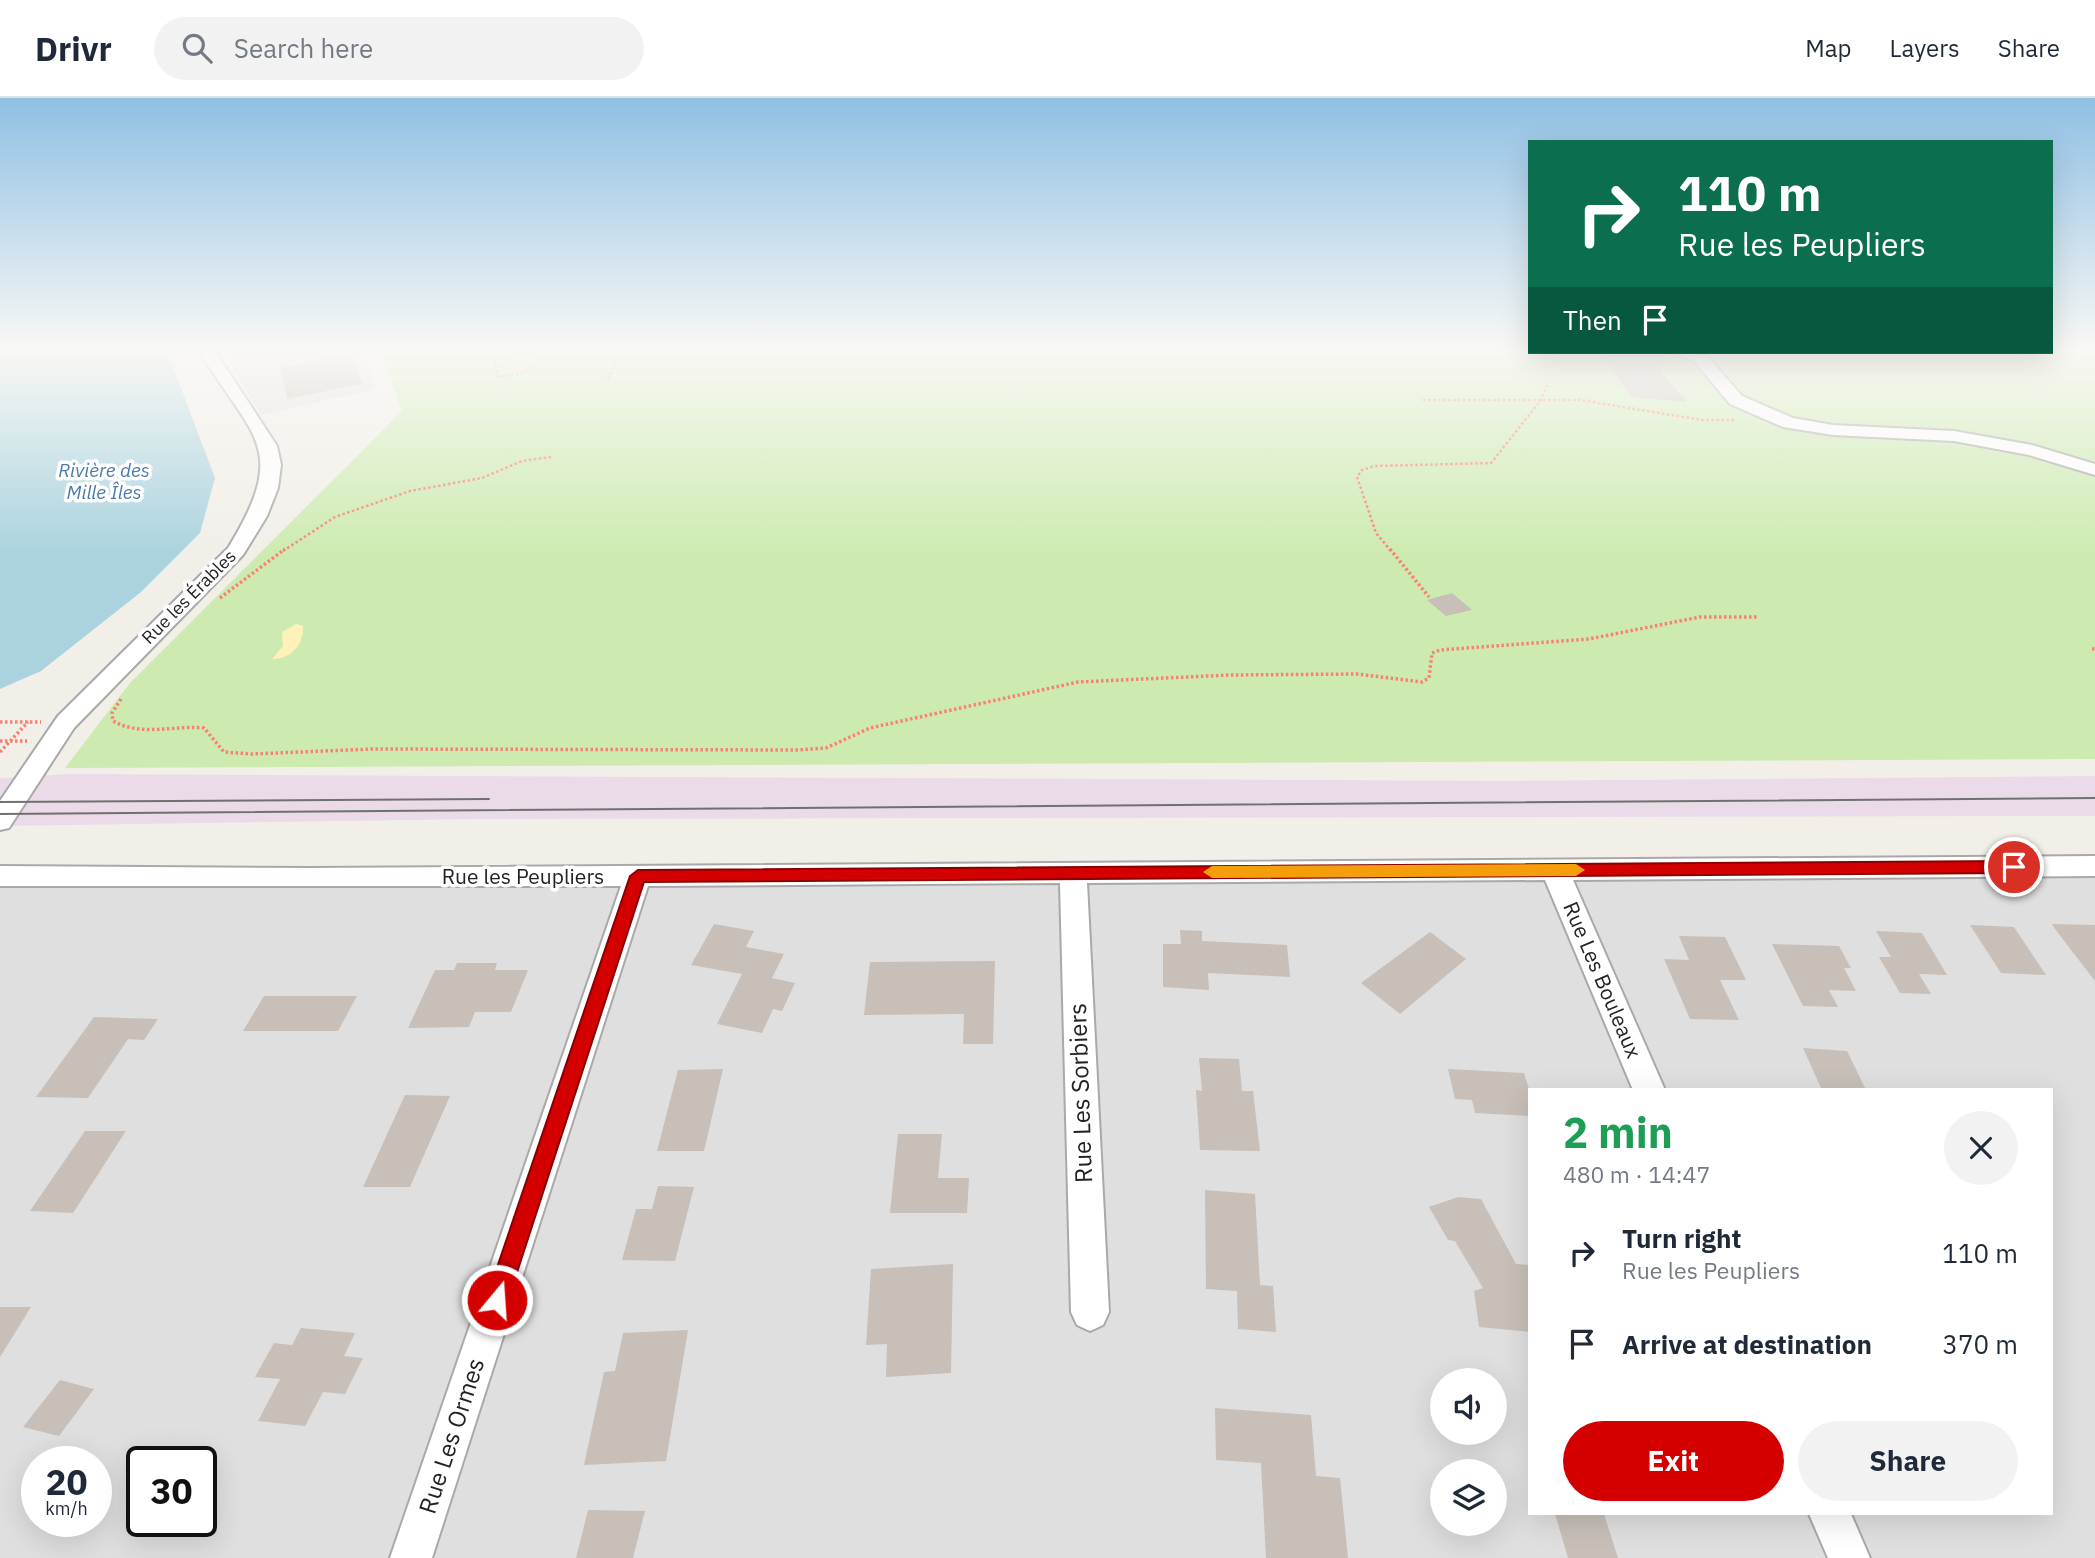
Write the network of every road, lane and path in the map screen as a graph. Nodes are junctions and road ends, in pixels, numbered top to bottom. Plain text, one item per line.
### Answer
1 (253, 419) edge
2 (1526, 419) edge
3 (1706, 419) edge
4 (1736, 419) edge
5 (1777, 419) edge
6 (551, 457) dead end
7 (2095, 470) edge
8 (1429, 597) dead end
9 (210, 605) dead end
10 (1758, 617) dead end
11 (125, 695) dead end
12 (0, 722) edge
13 (28, 722) junction
14 (66, 722) junction
15 (0, 752) edge
16 (0, 821) edge
17 (2095, 866) edge
18 (1555, 870) junction
19 (1073, 873) junction
20 (0, 876) edge
21 (638, 876) junction
22 (1648, 1088) edge
23 (1090, 1312) dead end
24 (1830, 1515) edge
25 (411, 1558) edge
26 (1849, 1558) edge

1 - 14 street, Rue les Érables
2 - 8 path
3 - 4 path
5 - 7 street
6 - 9 path
10 - 11 path
12 - 13 path
13 - 14 path
13 - 15 path
14 - 16 street, Rue les Érables
17 - 18 street, Rue les Peupliers
18 - 19 street, Rue les Peupliers
18 - 22 street, Rue Les Bouleaux
19 - 21 street, Rue les Peupliers
19 - 23 street, Rue Les Sorbiers
20 - 21 street, Rue les Peupliers
21 - 25 street, Rue Les Ormes
24 - 26 street

